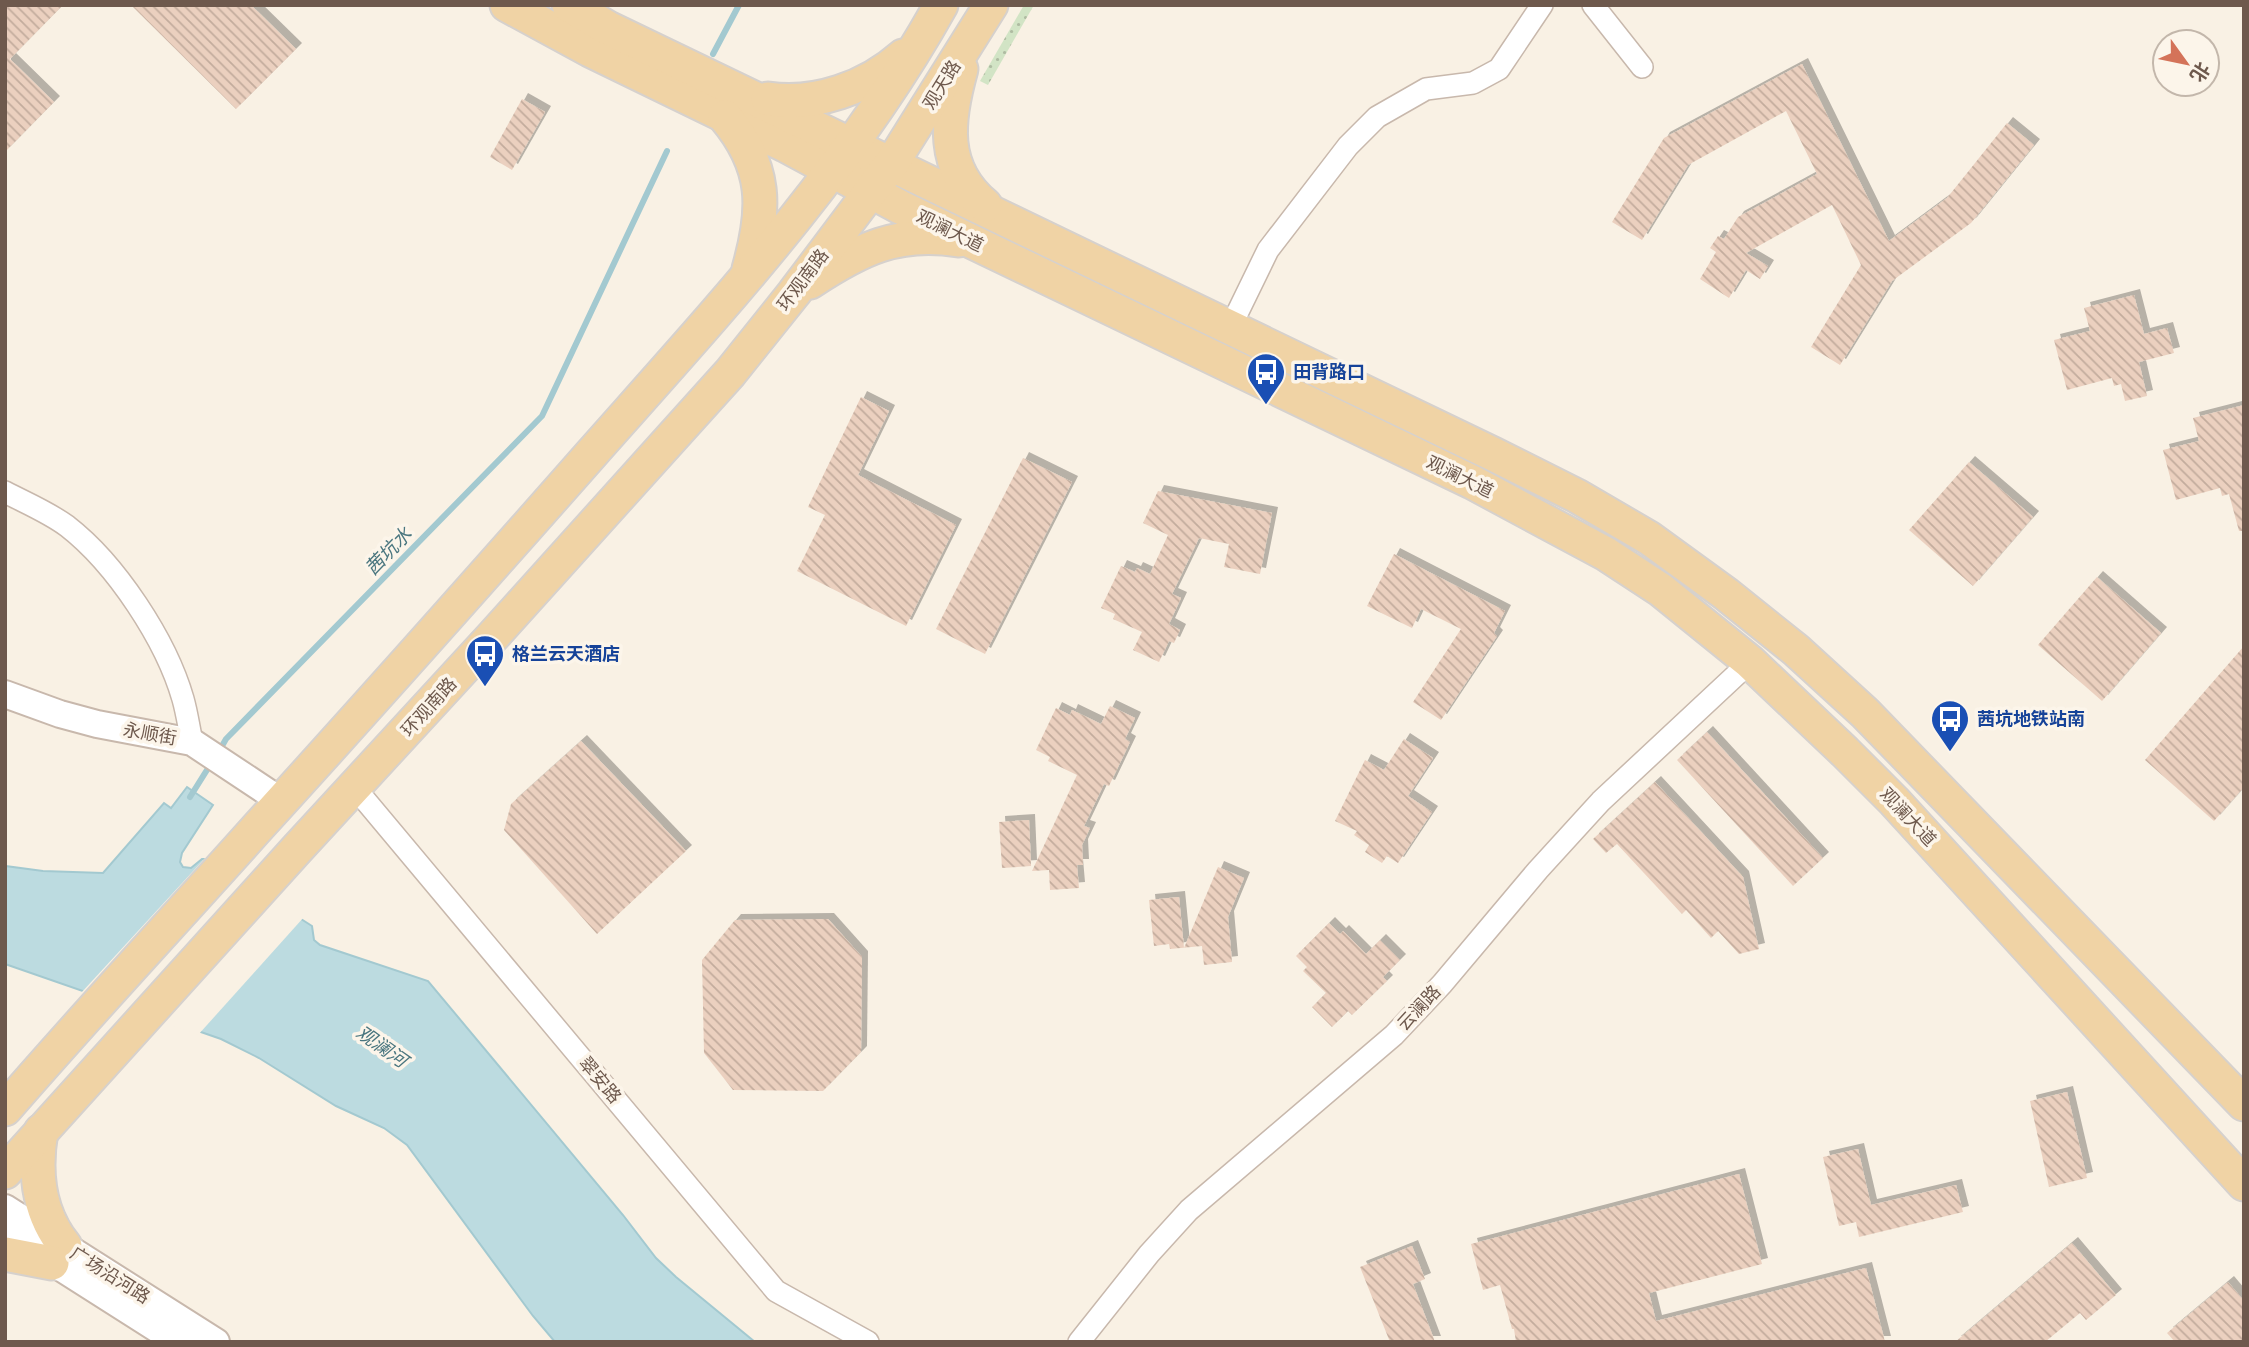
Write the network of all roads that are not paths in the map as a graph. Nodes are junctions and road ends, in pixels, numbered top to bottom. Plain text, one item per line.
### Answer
1 (507, 5) edge
2 (569, 5) edge
3 (941, 5) edge
4 (1542, 5) edge
5 (1593, 5) edge
6 (984, 18) edge
7 (923, 38) junction
8 (1642, 67) dead end
9 (749, 96) junction
10 (721, 113) junction
11 (851, 143) junction
12 (892, 163) junction
13 (830, 170) junction
14 (871, 191) junction
15 (998, 216) junction
16 (975, 243) junction
17 (747, 279) junction
18 (794, 293) junction
19 (1230, 328) junction
20 (5, 492) edge
21 (1749, 662) junction
22 (5, 694) edge
23 (198, 745) junction
24 (355, 788) junction
25 (271, 813) junction
26 (64, 1040) junction
27 (96, 1071) junction
28 (2244, 1104) edge
29 (5, 1109) edge
30 (41, 1131) junction
31 (5, 1172) edge
32 (2244, 1184) edge
33 (5, 1208) edge
34 (5, 1232) edge
35 (5, 1254) edge
36 (58, 1254) junction
37 (178, 1342) edge
38 (216, 1342) edge
39 (868, 1342) edge
40 (1080, 1342) edge

1 - 10 main road, 观澜大道
2 - 9 main road, 观澜大道
3 - 7 main road
4 - 19 street
5 - 8 street
6 - 12 main road, 观天路
6 - 15 main road
7 - 9 main road
7 - 11 main road
9 - 11 main road, 观澜大道
10 - 13 main road, 观澜大道
10 - 17 main road
11 - 12 main road, 观澜大道
11 - 13 main road
12 - 14 main road, 环观南路
12 - 15 main road, 观澜大道
13 - 14 main road, 观澜大道
13 - 17 main road
14 - 16 main road, 观澜大道
14 - 18 main road, 环观南路
15 - 19 main road, 观澜大道
16 - 18 main road
16 - 21 main road, 观澜大道
17 - 25 main road
18 - 24 main road, 环观南路
19 - 28 main road, 观澜大道
20 - 23 street
21 - 32 main road, 观澜大道
21 - 40 street, 云澜路
22 - 23 street, 永顺街
23 - 25 street, 永顺街
24 - 27 main road, 环观南路
24 - 39 street, 翠安路
25 - 26 main road
26 - 27 main road
26 - 29 main road
27 - 30 main road, 环观南路
30 - 31 main road, 环观南路
30 - 36 main road
33 - 36 street, 广场沿河路
34 - 36 street, 广场沿河路
35 - 36 main road
36 - 37 street, 广场沿河路
36 - 38 street, 广场沿河路

